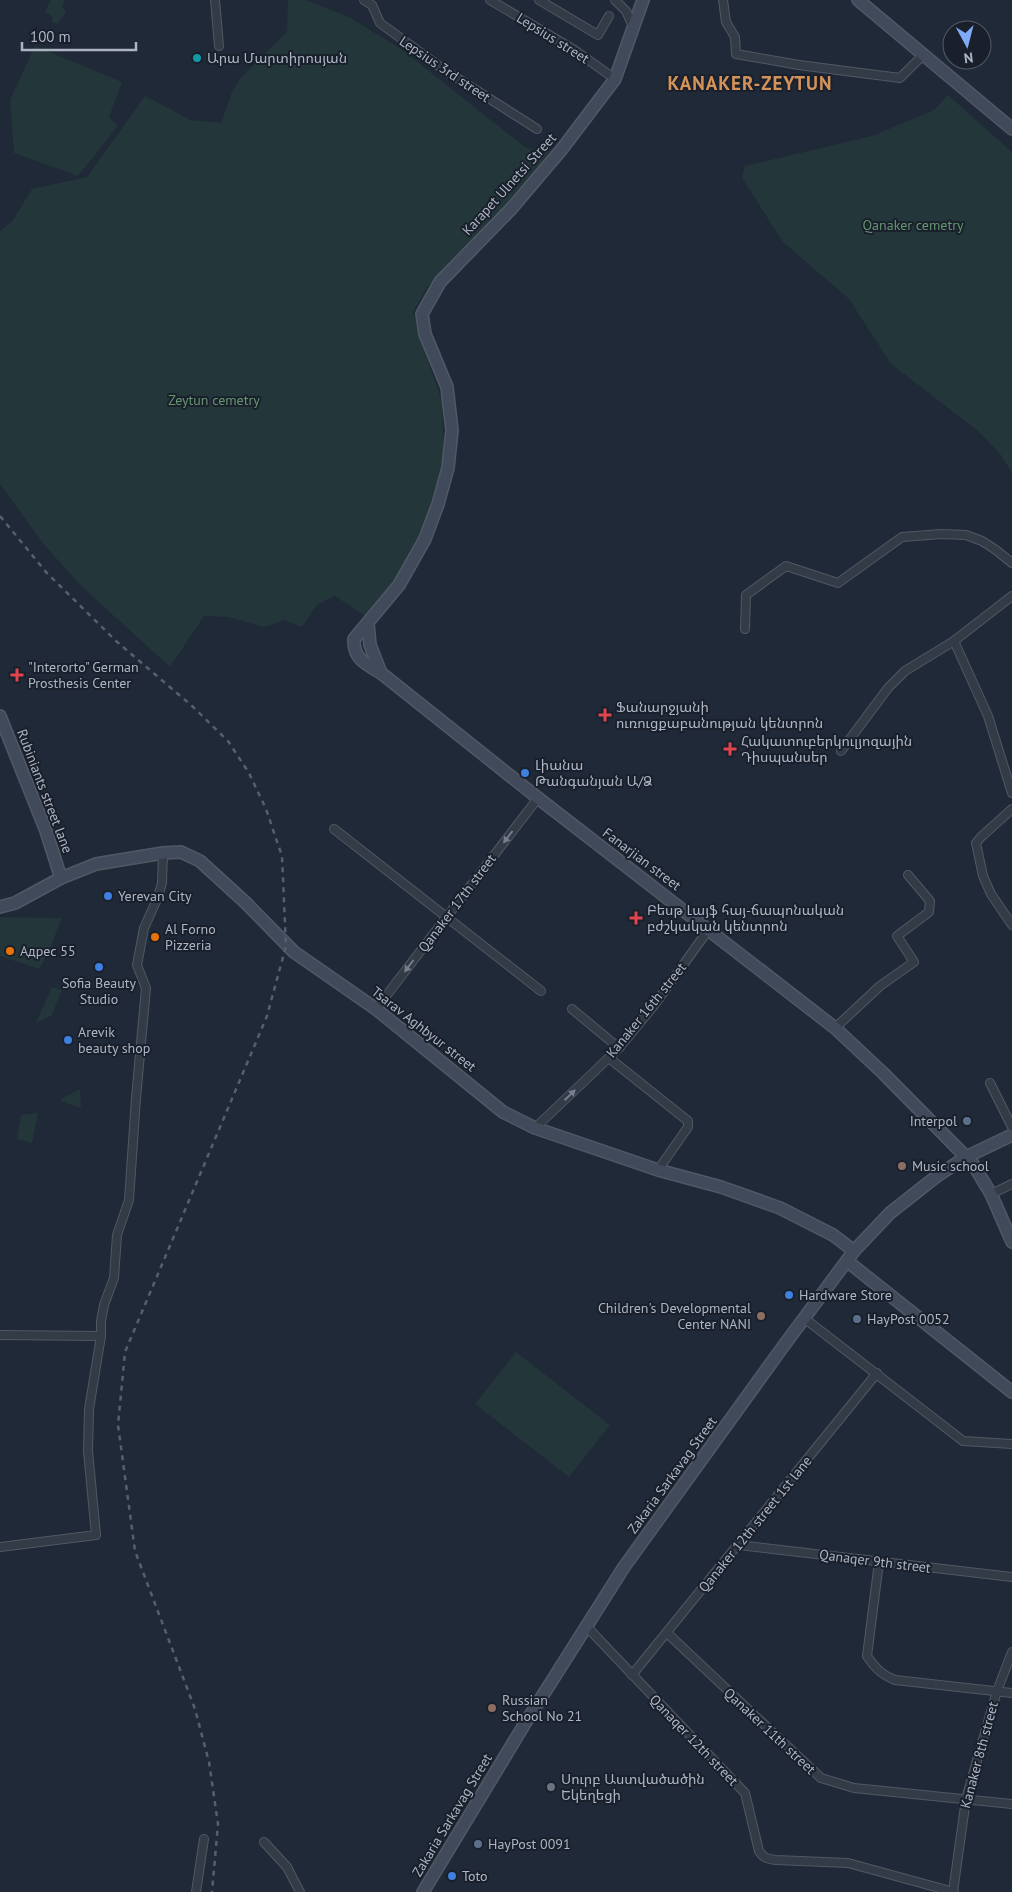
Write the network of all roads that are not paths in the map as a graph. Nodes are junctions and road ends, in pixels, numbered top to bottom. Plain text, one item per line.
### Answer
1 (215, 0) edge
2 (364, 0) edge
3 (490, 0) edge
4 (538, 0) edge
5 (615, 0) edge
6 (643, 0) edge
7 (723, 0) edge
8 (858, 0) edge
9 (864, 0) edge
10 (609, 16) dead end
11 (634, 28) junction
12 (219, 46) dead end
13 (924, 54) junction
14 (615, 79) junction
15 (1012, 125) edge
16 (537, 129) dead end
17 (1012, 129) edge
18 (447, 387) joint
19 (1012, 562) edge
20 (1012, 596) edge
21 (368, 624) junction
22 (745, 629) dead end
23 (954, 641) junction
24 (381, 673) junction
25 (0, 716) edge
26 (841, 751) dead end
27 (1012, 793) edge
28 (538, 798) junction
29 (1012, 809) edge
30 (334, 829) dead end
31 (163, 853) junction
32 (908, 875) dead end
33 (61, 878) junction
34 (0, 907) edge
35 (446, 917) junction
36 (1012, 925) edge
37 (709, 929) junction
38 (541, 991) dead end
39 (376, 1009) junction
40 (572, 1009) dead end
41 (835, 1028) junction
42 (619, 1048) junction
43 (609, 1058) junction
44 (990, 1083) dead end
45 (1012, 1127) edge
46 (535, 1128) junction
47 (1012, 1136) edge
48 (966, 1157) junction
49 (658, 1170) junction
50 (1012, 1184) edge
51 (991, 1194) junction
52 (1012, 1242) edge
53 (851, 1256) junction
54 (804, 1318) junction
55 (0, 1335) edge
56 (101, 1336) junction
57 (877, 1373) junction
58 (1012, 1392) edge
59 (1012, 1444) edge
60 (739, 1545) junction
61 (0, 1547) edge
62 (880, 1562) junction
63 (1012, 1577) edge
64 (587, 1627) junction
65 (667, 1633) junction
66 (1012, 1652) edge
67 (632, 1674) junction
68 (997, 1691) junction
69 (1012, 1693) edge
70 (966, 1799) junction
71 (1012, 1804) edge
72 (204, 1840) dead end
73 (264, 1842) dead end
74 (196, 1892) edge
75 (300, 1892) edge
76 (423, 1892) edge
77 (953, 1892) edge

1 - 12 street
2 - 16 street, Lepsius 3rd street
3 - 14 street, Lepsius street
4 - 10 street
5 - 11 street
6 - 11 street, Karapet Ulnetsi Street
7 - 13 street
8 - 13 street
9 - 15 street
11 - 14 street, Karapet Ulnetsi Street
13 - 17 street
14 - 18 street, Karapet Ulnetsi Street
18 - 21 street, Fanarjian street
19 - 22 street
20 - 23 street
21 - 24 street, Fanarjian street
21 - 24 street, Fanarjian street
23 - 26 street
23 - 27 street
24 - 28 street, Fanarjian street
25 - 33 street, Rubiniants street lane
28 -> 35 street, Qanaker 17th street
28 - 37 street, Fanarjian street
29 - 36 street
30 - 35 street
31 - 33 street, Tsarav Aghbyur street
31 - 39 street, Tsarav Aghbyur street
31 - 56 street
32 - 41 street
33 - 34 street, Tsarav Aghbyur street
35 - 38 street
35 -> 39 street, Qanaker 17th street
37 - 41 street, Fanarjian street
37 - 42 street, Kanaker 16th street
39 - 46 street, Tsarav Aghbyur street
40 - 42 street
41 - 48 street, Fanarjian street
42 - 43 street, Kanaker 16th street
46 -> 43 street, Kanaker 16th street
43 - 49 street
44 - 45 street
46 - 49 street, Tsarav Aghbyur street
47 - 48 street, Zakaria Sarkavag Street
48 - 51 street
48 - 53 street, Zakaria Sarkavag Street
49 - 53 street, Tsarav Aghbyur street
50 - 51 street
51 - 52 street
53 - 54 street, Zakaria Sarkavag Street
53 - 58 street, Tsarav Aghbyur street
54 - 57 street
54 - 64 street, Zakaria Sarkavag Street
55 - 56 street
56 - 61 street
57 - 59 street
57 - 60 street, Qanaker 12th street 1st lane
60 - 62 street, Qanaqer 9th street
60 - 65 street, Qanaker 12th street 1st lane
62 - 63 street, Qanaqer 9th street
62 - 68 street
64 - 67 street, Qanaqer 12th street
64 - 76 street, Zakaria Sarkavag Street
65 - 67 street, Qanaker 12th street 1st lane
65 - 70 street, Qanaker 11th street
66 - 68 street, Kanaker 8th street
67 - 77 street, Qanaqer 12th street
68 - 69 street
68 - 70 street, Kanaker 8th street
70 - 71 street, Qanaker 11th street
70 - 77 street, Kanaker 8th street
72 - 74 street
73 - 75 street

